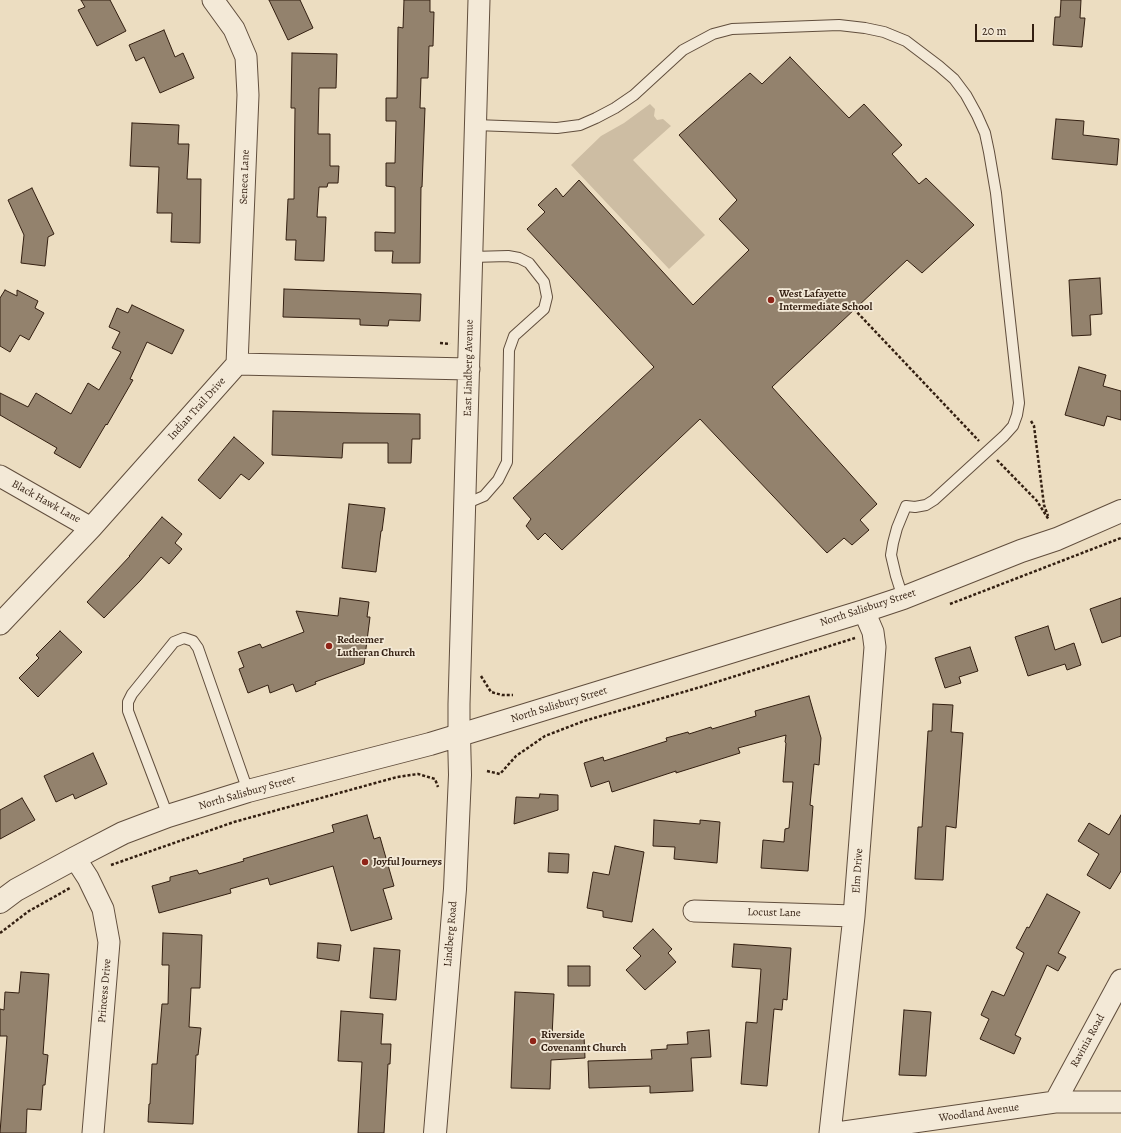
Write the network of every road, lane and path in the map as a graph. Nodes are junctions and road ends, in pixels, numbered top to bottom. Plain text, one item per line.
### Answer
1 (213, 0) edge
2 (479, 0) edge
3 (475, 126) junction
4 (472, 257) junction
5 (854, 309) dead end
6 (238, 364) junction
7 (469, 369) junction
8 (1019, 403) junction
9 (988, 451) junction
10 (0, 476) edge
11 (465, 504) junction
12 (1121, 511) edge
13 (91, 528) junction
14 (903, 598) junction
15 (864, 611) junction
16 (0, 624) edge
17 (481, 672) dead end
18 (518, 694) dead end
19 (459, 735) junction
20 (435, 779) dead end
21 (248, 791) junction
22 (168, 816) junction
23 (75, 858) junction
24 (88, 878) junction
25 (0, 902) edge
26 (694, 912) dead end
27 (854, 916) junction
28 (0, 933) edge
29 (1121, 980) edge
30 (1055, 1102) junction
31 (1121, 1102) edge
32 (93, 1133) edge
33 (434, 1133) edge
34 (830, 1133) edge
35 (837, 1133) edge

1 - 6 street, Seneca Lane
2 - 3 street, East Lindberg Avenue
3 - 4 street, East Lindberg Avenue
3 - 8 lane
4 - 7 street, East Lindberg Avenue
4 - 11 lane
5 - 9 path
6 - 7 street
6 - 13 street, Indian Trail Drive
7 - 11 street, East Lindberg Avenue
8 - 9 lane
8 - 9 path
9 - 14 lane
10 - 13 street, Black Hawk Lane
11 - 19 street, East Lindberg Avenue
12 - 14 street, North Salisbury Street
13 - 16 street, Indian Trail Drive
14 - 15 street, North Salisbury Street
15 - 19 street, North Salisbury Street
15 - 27 street, Elm Drive
17 - 18 path
19 - 21 street, North Salisbury Street
19 - 33 street, Lindberg Road
20 - 24 path
21 - 22 street, North Salisbury Street
21 - 22 lane
22 - 23 street, North Salisbury Street
23 - 24 street, Princess Drive
23 - 25 street, North Salisbury Street
24 - 28 path
24 - 32 street, Princess Drive
26 - 27 street, Locust Lane
27 - 34 street, Elm Drive
29 - 30 street, Ravinia Road
30 - 31 street, Woodland Avenue
30 - 35 street, Woodland Avenue

